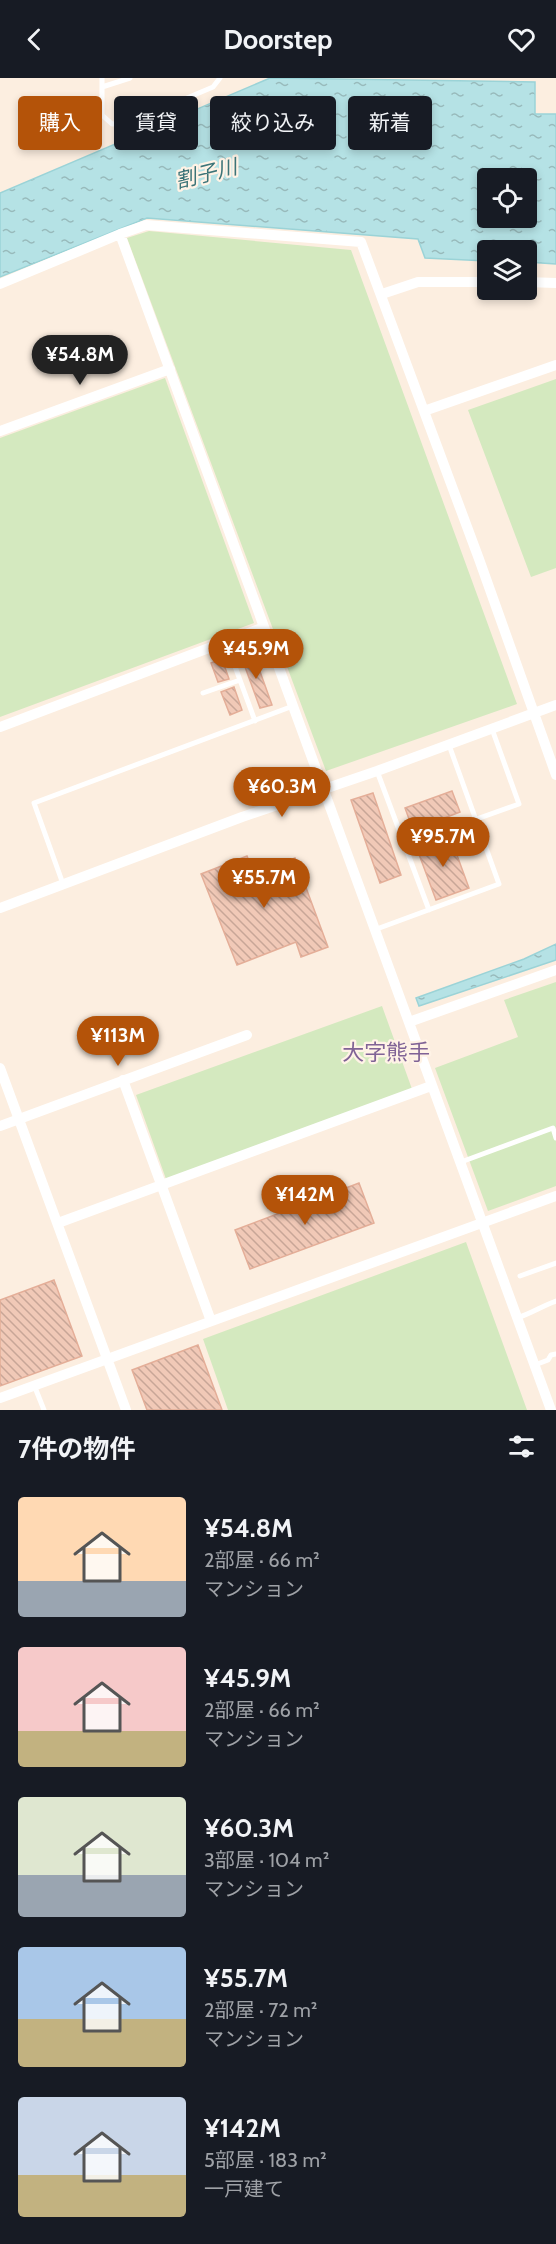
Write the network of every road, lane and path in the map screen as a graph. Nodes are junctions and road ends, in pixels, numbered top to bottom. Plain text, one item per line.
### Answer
1 (102, 78) edge
2 (130, 78) edge
3 (220, 78) edge
4 (102, 87) junction
5 (102, 96) edge
6 (102, 115) edge
7 (120, 234) junction
8 (477, 282) edge
9 (537, 282) edge
10 (556, 283) edge
11 (0, 284) edge
12 (382, 294) junction
13 (556, 365) edge
14 (170, 369) junction
15 (424, 411) junction
16 (0, 430) edge
17 (264, 627) junction
18 (226, 642) junction
19 (240, 680) junction
20 (203, 693) dead end
21 (556, 705) edge
22 (293, 706) junction
23 (534, 714) junction
24 (255, 720) junction
25 (0, 727) edge
26 (492, 729) junction
27 (449, 745) junction
28 (377, 771) junction
29 (556, 775) edge
30 (324, 789) junction
31 (476, 819) junction
32 (404, 845) junction
33 (63, 884) junction
34 (0, 908) edge
35 (429, 910) junction
36 (374, 930) junction
37 (556, 970) edge
38 (409, 1022) junction
39 (246, 1035) dead end
40 (0, 1068) edge
41 (123, 1080) junction
42 (431, 1086) junction
43 (20, 1118) junction
44 (0, 1126) edge
45 (556, 1138) edge
46 (459, 1163) junction
47 (162, 1185) junction
48 (556, 1196) edge
49 (58, 1223) junction
50 (481, 1223) junction
51 (556, 1263) edge
52 (520, 1276) dead end
53 (556, 1301) edge
54 (517, 1318) junction
55 (211, 1321) junction
56 (556, 1353) edge
57 (107, 1358) junction
58 (534, 1365) junction
59 (34, 1385) junction
60 (0, 1398) edge
61 (44, 1410) edge
62 (126, 1410) edge
63 (551, 1410) edge

1 - 4 lane
2 - 4 lane
3 - 6 lane
4 - 5 lane
7 - 11 street
7 - 12 street
7 - 14 street
8 - 12 street
9 - 10 street
12 - 15 street
13 - 15 street
14 - 16 street
14 - 17 street
15 - 23 street
17 - 18 street
17 - 22 street
18 - 19 lane
18 - 25 street
19 - 20 lane
19 - 24 lane
21 - 23 street
22 - 24 lane
22 - 30 street
23 - 26 street
23 - 29 street
24 - 33 lane
26 - 27 street
26 - 31 lane
27 - 28 street
27 - 31 lane
28 - 30 street
28 - 32 lane
30 - 33 street
30 - 36 street
31 - 32 lane
31 - 35 lane
32 - 35 lane
33 - 34 street
35 - 36 lane
36 - 38 street
37 - 38 street
38 - 42 street
39 - 41 street
40 - 43 street
41 - 43 street
41 - 47 street
42 - 46 street
42 - 47 street
43 - 44 street
43 - 49 street
45 - 46 lane
46 - 50 street
47 - 49 street
47 - 55 street
48 - 50 street
49 - 57 street
50 - 54 street
50 - 55 street
51 - 52 lane
53 - 54 lane
54 - 58 street
55 - 57 street
56 - 58 lane
57 - 59 street
57 - 62 street
58 - 63 street
59 - 60 street
59 - 61 lane

